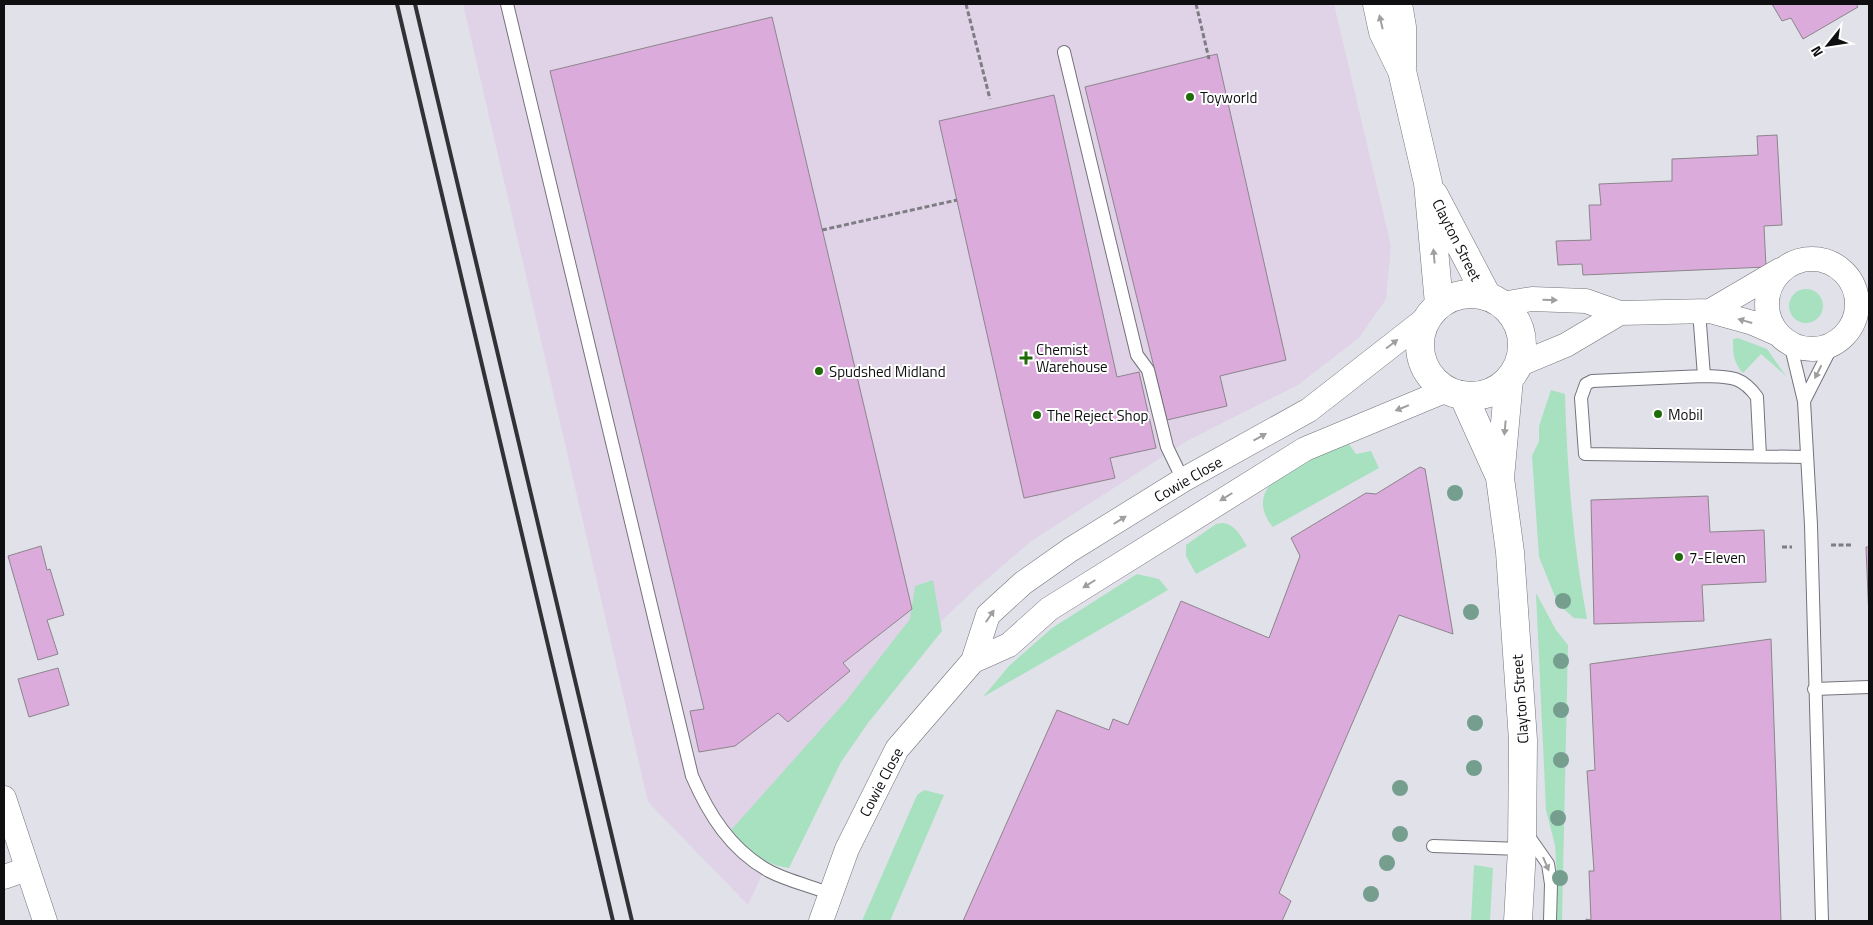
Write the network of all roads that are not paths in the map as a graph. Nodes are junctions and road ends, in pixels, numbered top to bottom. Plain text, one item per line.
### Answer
1 (507, 4) edge
2 (1376, 4) edge
3 (1398, 4) edge
4 (1064, 52) dead end
5 (1402, 71) junction
6 (1428, 183) junction
7 (1784, 268) junction
8 (1840, 268) junction
9 (1869, 282) edge
10 (1494, 300) junction
11 (1433, 310) junction
12 (1704, 311) junction
13 (1620, 313) junction
14 (1869, 326) edge
15 (1784, 339) junction
16 (1839, 339) junction
17 (1513, 372) junction
18 (1704, 376) junction
19 (1455, 393) junction
20 (1804, 401) junction
21 (1760, 456) junction
22 (1806, 457) junction
23 (1500, 478) junction
24 (1182, 480) junction
25 (973, 660) junction
26 (1869, 686) edge
27 (1814, 689) junction
28 (4, 798) edge
29 (1522, 822) junction
30 (1434, 846) dead end
31 (1522, 849) junction
32 (27, 869) junction
33 (4, 877) edge
34 (830, 894) junction
35 (45, 921) edge
36 (821, 921) edge
37 (1518, 921) edge
38 (1550, 921) edge
39 (1822, 921) edge

1 - 34 lane
5 -> 2 main road, Clayton Street
3 - 5 main road, Clayton Street
4 - 24 lane
5 - 6 main road, Clayton Street
6 - 10 main road, Clayton Street
11 -> 6 main road, Clayton Street
7 - 8 street
7 - 12 street
7 - 15 street
8 - 9 street
8 - 16 street
10 - 11 main road
10 -> 13 street
10 - 17 main road
11 - 19 main road
24 -> 11 street, Cowie Close
12 - 13 street
15 -> 12 street
12 - 18 lane
13 - 17 street
14 - 16 street
15 - 16 street
15 - 20 lane
16 -> 20 lane
17 - 19 main road
17 -> 23 main road, Clayton Street
18 - 21 lane
18 - 21 lane
19 - 23 main road, Clayton Street
19 -> 25 street, Cowie Close
20 - 22 lane
21 - 22 lane
22 - 27 lane
23 - 29 main road, Clayton Street
25 -> 24 street, Cowie Close
25 - 34 street, Cowie Close
26 - 27 lane
27 - 39 lane
28 - 32 street
29 - 31 main road, Clayton Street
29 -> 38 lane
30 - 31 lane
31 - 37 main road, Clayton Street
32 - 33 street
32 - 35 street
34 - 36 street, Cowie Close

